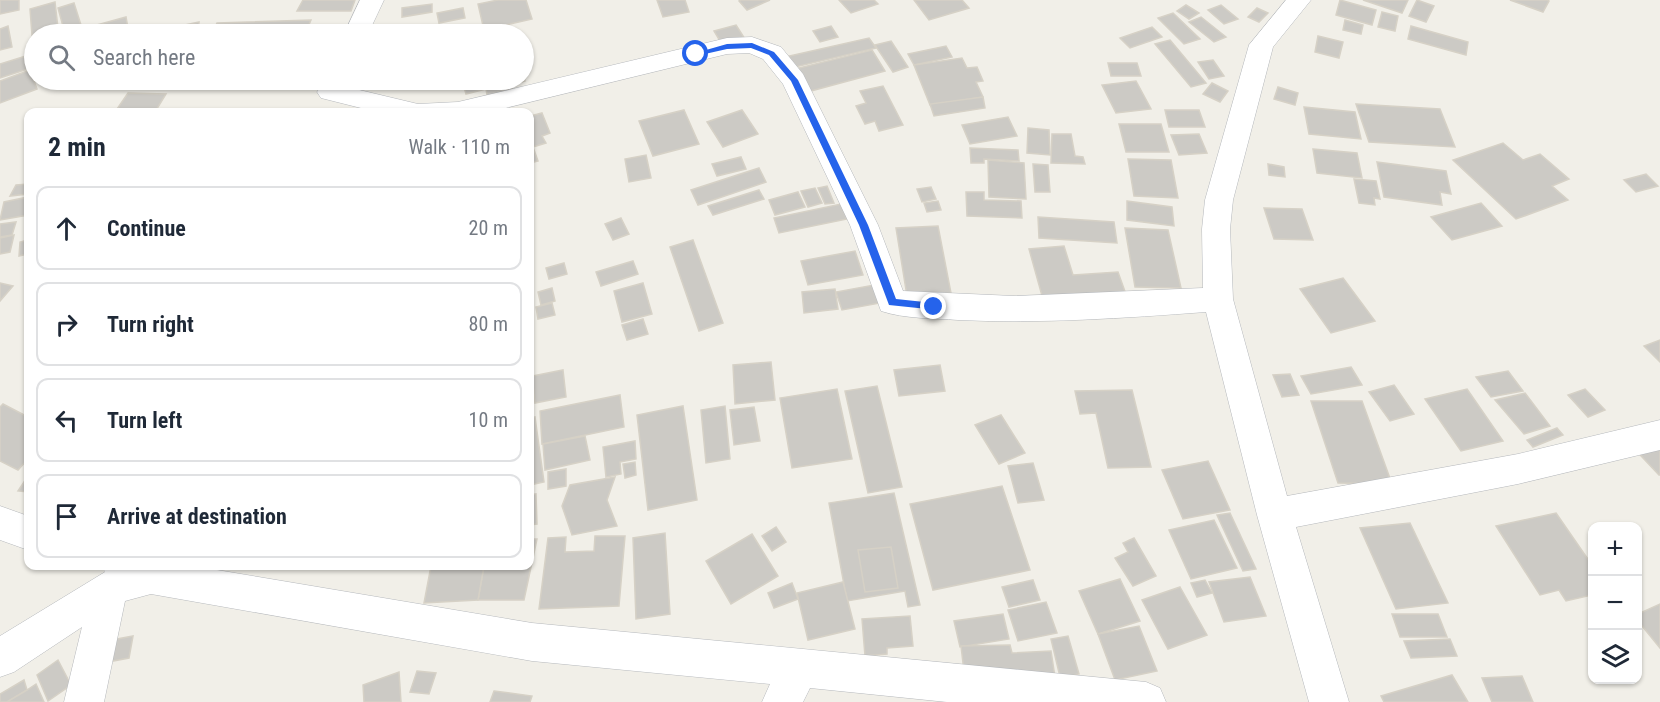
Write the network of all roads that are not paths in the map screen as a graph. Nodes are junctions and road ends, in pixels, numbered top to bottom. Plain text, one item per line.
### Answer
1 (372, 0) edge
2 (1299, 0) edge
3 (361, 24) edge
4 (329, 94) edge
5 (394, 108) edge
6 (470, 108) edge
7 (1218, 299) junction
8 (1660, 435) edge
9 (1275, 515) junction
10 (0, 523) edge
11 (24, 532) edge
12 (128, 573) edge
13 (0, 658) edge
14 (800, 668) junction
15 (84, 702) edge
16 (782, 702) edge
17 (1146, 702) edge
18 (1329, 702) edge

1 - 3 street
2 - 7 street
4 - 5 street
6 - 7 street
7 - 9 street
8 - 9 street
9 - 18 street
10 - 11 street
12 - 13 street
12 - 14 street
12 - 15 street
14 - 16 street
14 - 17 street

